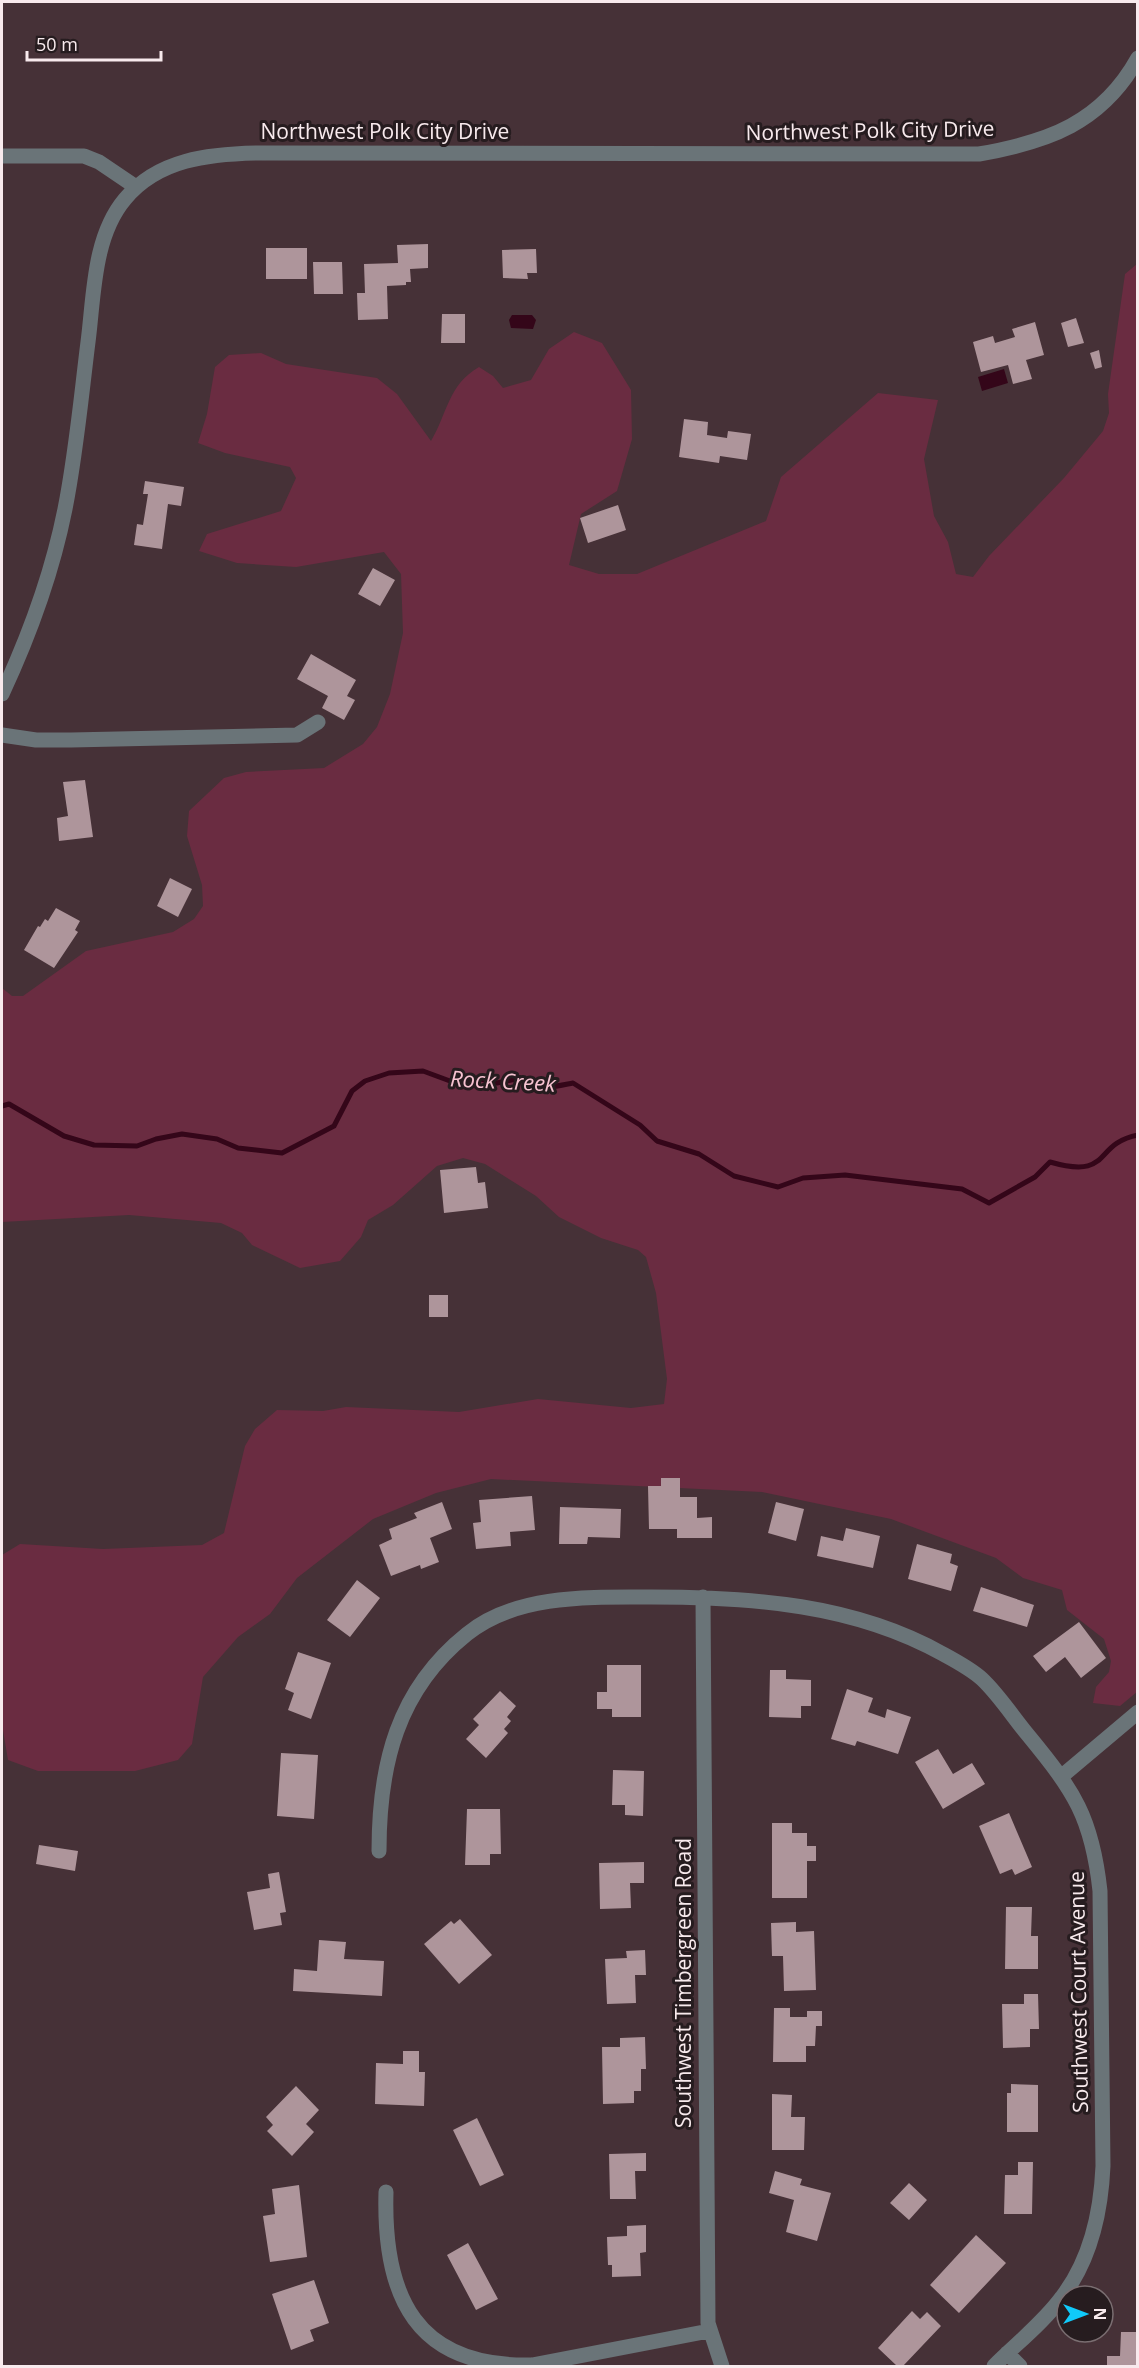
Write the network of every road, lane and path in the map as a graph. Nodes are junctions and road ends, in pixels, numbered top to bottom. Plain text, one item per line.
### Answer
1 (1137, 58) edge
2 (2, 156) edge
3 (136, 187) junction
4 (2, 694) edge
5 (318, 722) dead end
6 (2, 735) edge
7 (703, 1597) junction
8 (1137, 1712) edge
9 (1062, 1776) junction
10 (379, 1851) dead end
11 (386, 2192) dead end
12 (709, 2331) junction
13 (1007, 2354) junction
14 (722, 2367) edge
15 (994, 2367) edge
16 (1020, 2367) edge

1 - 3 street, Northwest Polk City Drive
2 - 3 street
3 - 4 street, Northwest Polk City Drive
5 - 6 street
7 - 9 street, Southwest Court Avenue
7 - 10 street, Southwest Court Avenue
7 - 12 street, Southwest Timbergreen Road
8 - 9 street
9 - 13 street, Southwest Court Avenue
11 - 12 street
12 - 14 street, Southwest Timbergreen Road
13 - 15 street, Southwest Court Avenue
13 - 16 street

